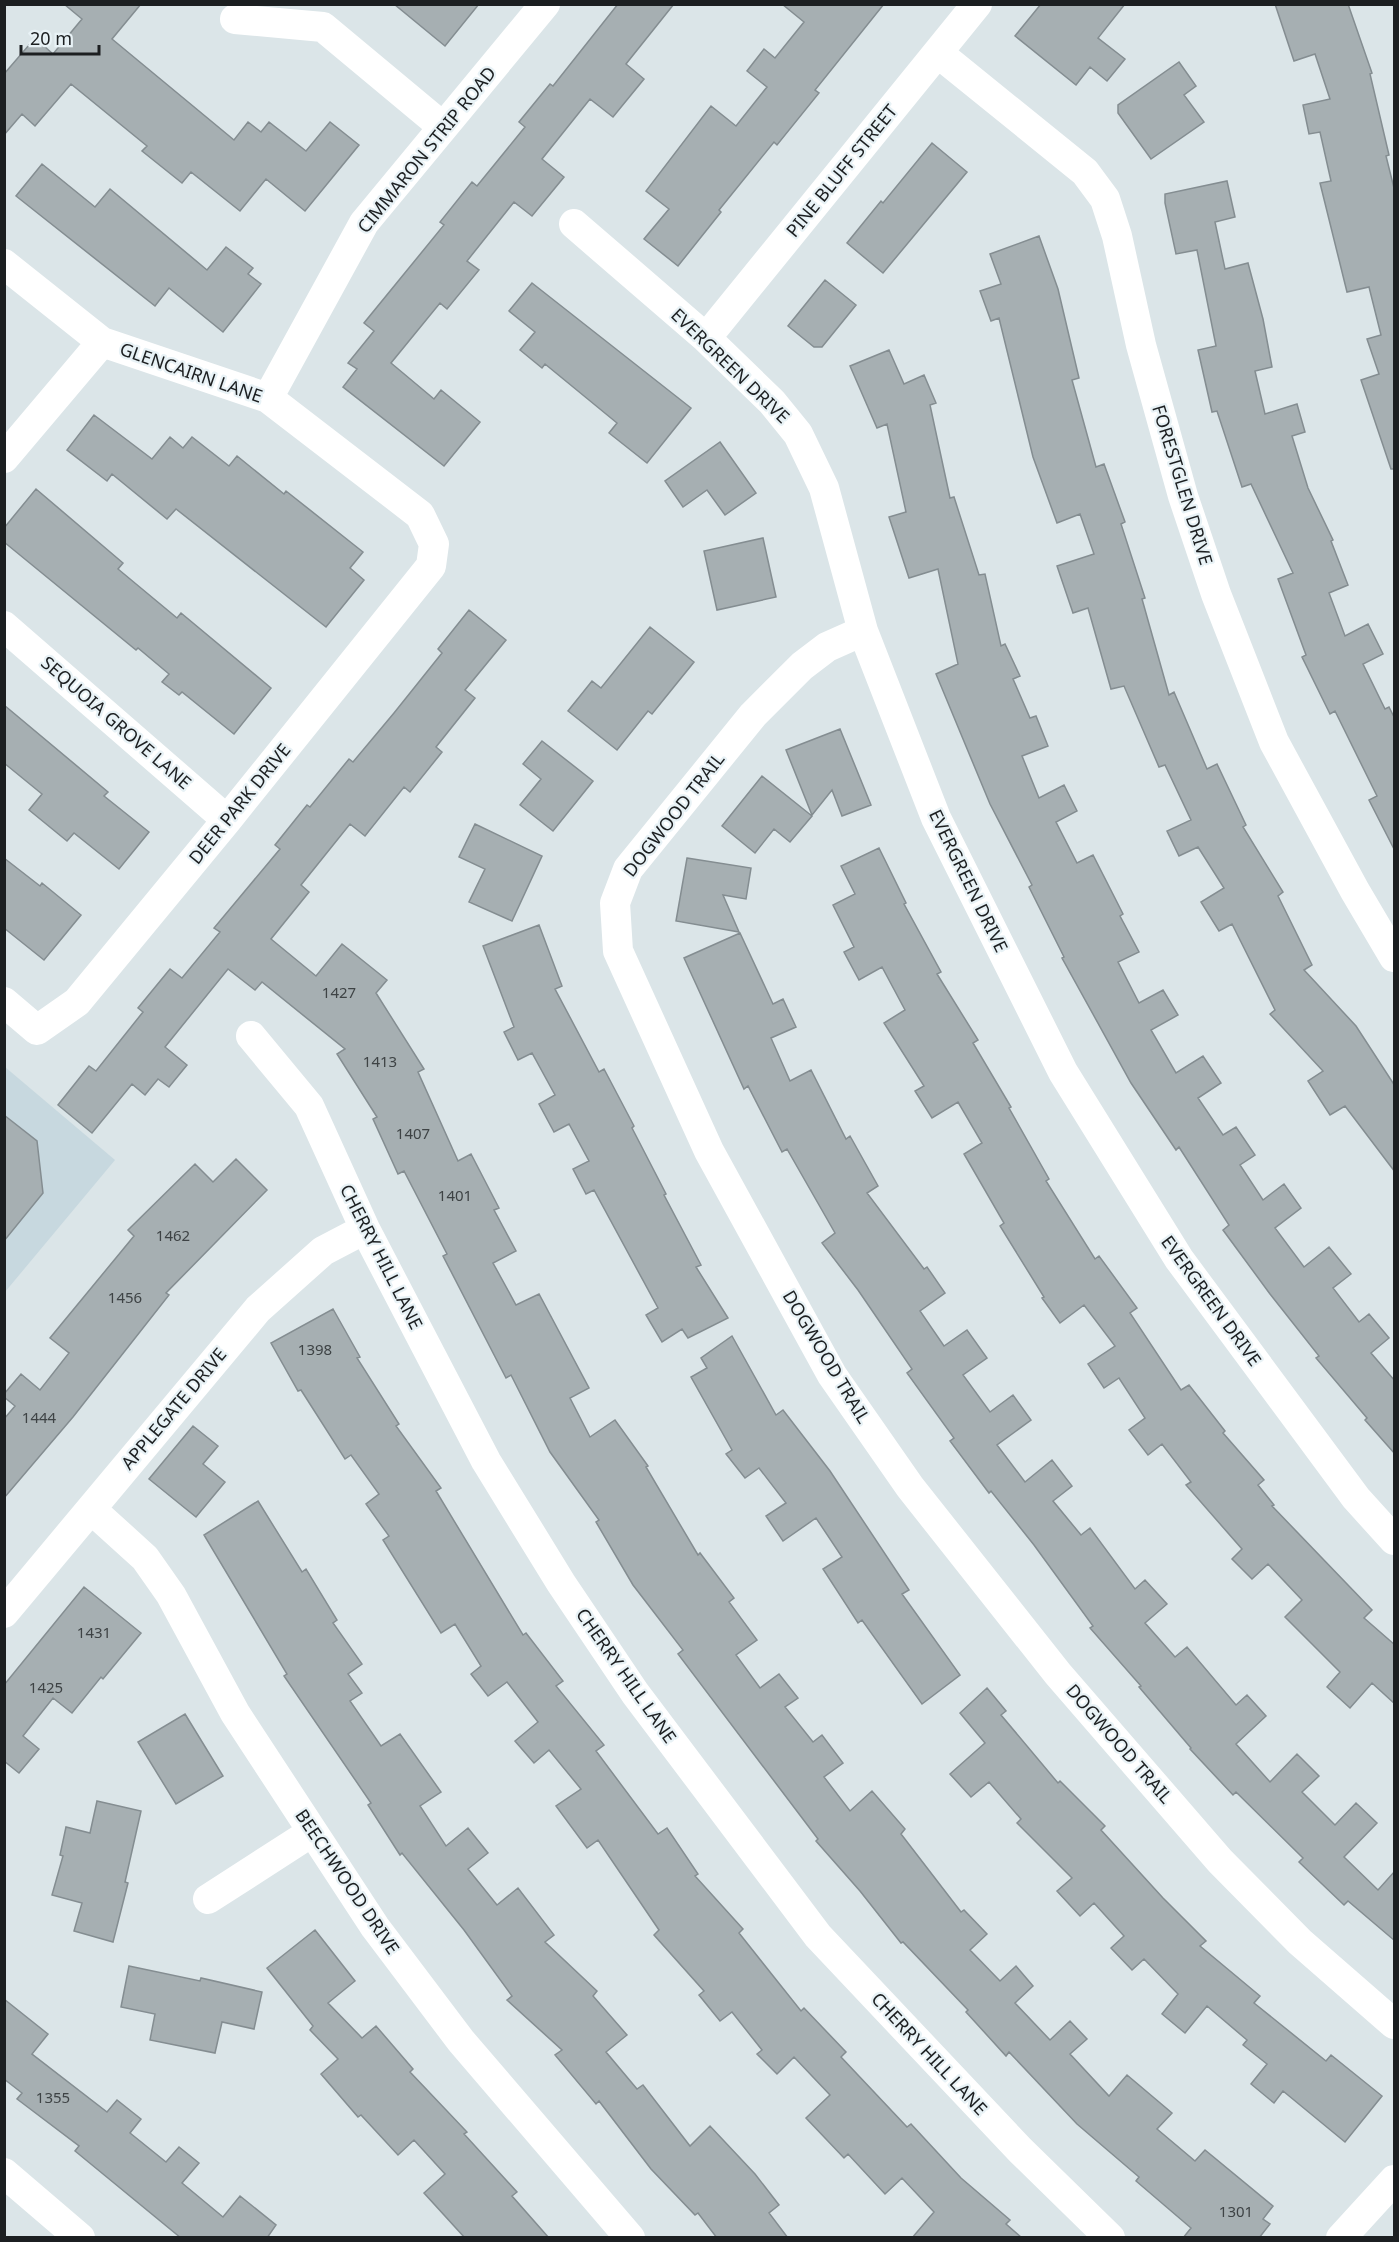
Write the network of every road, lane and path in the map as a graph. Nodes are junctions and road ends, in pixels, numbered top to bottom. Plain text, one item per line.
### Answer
1 (545, 4) edge
2 (977, 4) edge
3 (235, 19) dead end
4 (938, 53) junction
5 (443, 127) junction
6 (574, 224) dead end
7 (4, 264) edge
8 (706, 338) junction
9 (102, 342) junction
10 (268, 398) junction
11 (4, 458) edge
12 (431, 566) joint
13 (4, 626) edge
14 (863, 631) junction
15 (227, 820) junction
16 (1395, 957) edge
17 (4, 1002) edge
18 (251, 1036) dead end
19 (365, 1229) junction
20 (91, 1509) junction
21 (1395, 1540) edge
22 (4, 1613) edge
23 (312, 1832) junction
24 (208, 1899) dead end
25 (1395, 2024) edge
26 (4, 2173) edge
27 (1395, 2180) edge
28 (80, 2238) edge
29 (630, 2238) edge
30 (1110, 2238) edge
31 (1341, 2238) edge

1 - 5 street, CIMMARON STRIP ROAD
2 - 4 street, PINE BLUFF STREET
3 - 5 street
4 - 8 street, PINE BLUFF STREET
4 - 16 street, FORESTGLEN DRIVE
5 - 10 street, CIMMARON STRIP ROAD
6 - 8 street, EVERGREEN DRIVE
7 - 9 street, GLENCAIRN LANE
8 - 14 street, EVERGREEN DRIVE
9 - 10 street, GLENCAIRN LANE
9 - 11 street
10 - 12 street, GLENCAIRN LANE
12 - 15 street, DEER PARK DRIVE
13 - 15 street, SEQUOIA GROVE LANE
14 - 21 street, EVERGREEN DRIVE
14 - 25 street, DOGWOOD TRAIL
15 - 17 street, DEER PARK DRIVE
18 - 19 street, CHERRY HILL LANE
19 - 20 street, APPLEGATE DRIVE
19 - 30 street, CHERRY HILL LANE
20 - 22 street, APPLEGATE DRIVE
20 - 23 street, BEECHWOOD DRIVE
23 - 24 street
23 - 29 street, BEECHWOOD DRIVE
26 - 28 street
27 - 31 street

